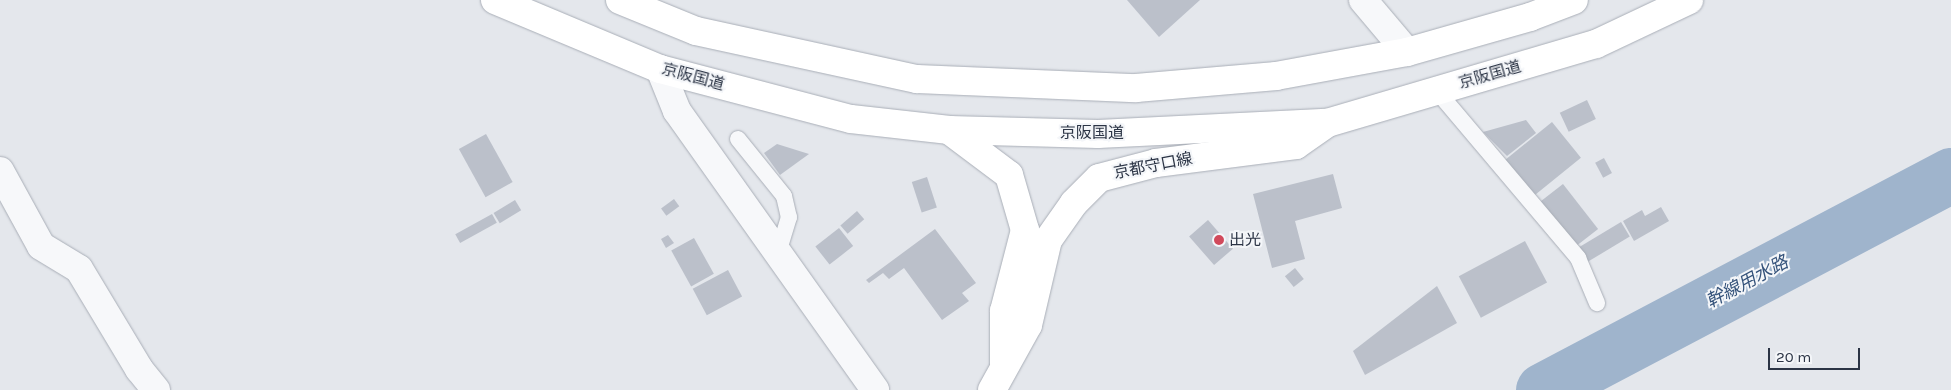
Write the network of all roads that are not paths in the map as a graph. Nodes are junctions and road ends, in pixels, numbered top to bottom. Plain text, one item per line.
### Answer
1 (495, 0) edge
2 (620, 0) edge
3 (1363, 0) edge
4 (1574, 0) edge
5 (1689, 0) edge
6 (1407, 52) junction
7 (660, 69) junction
8 (1437, 91) junction
9 (1328, 123) junction
10 (949, 130) junction
11 (738, 139) dead end
12 (0, 171) edge
13 (778, 253) junction
14 (1597, 303) dead end
15 (998, 379) edge
16 (156, 390) edge
17 (875, 390) edge

1 - 7 main road, 京阪国道
2 - 6 main road
3 - 6 street
4 - 6 main road
5 - 8 main road, 京阪国道
7 - 10 main road, 京阪国道
7 - 13 street
8 - 9 main road, 京阪国道
8 - 14 lane
9 - 10 main road, 京阪国道
9 - 15 main road, 京都守口線
10 - 15 main road, 京都守口線
11 - 13 lane
12 - 16 street
13 - 17 street

